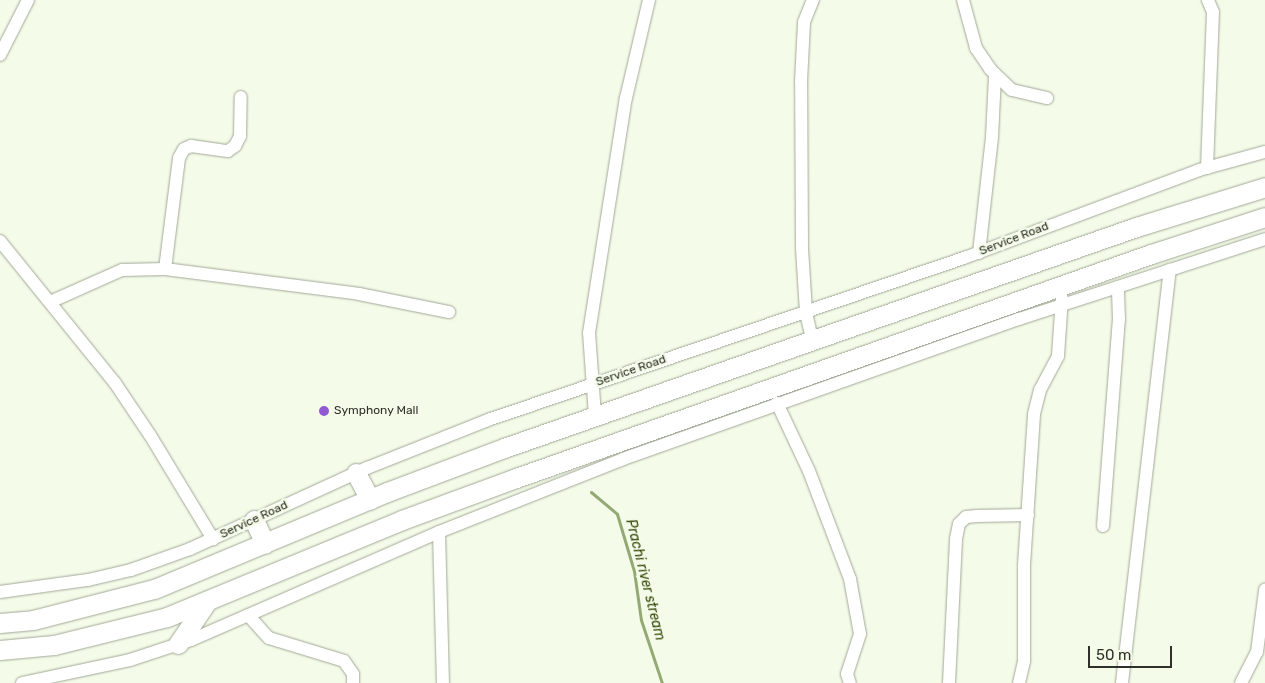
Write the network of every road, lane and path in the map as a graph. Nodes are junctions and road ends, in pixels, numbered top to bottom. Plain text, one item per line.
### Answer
1 (28, 0) edge
2 (649, 0) edge
3 (813, 0) edge
4 (963, 0) edge
5 (1208, 0) edge
6 (0, 55) edge
7 (995, 74) junction
8 (241, 97) dead end
9 (1047, 98) dead end
10 (1265, 152) edge
11 (1207, 168) junction
12 (1265, 187) edge
13 (1265, 217) edge
14 (1265, 239) edge
15 (0, 241) edge
16 (978, 252) junction
17 (165, 269) junction
18 (1170, 270) junction
19 (1061, 285) junction
20 (1118, 287) junction
21 (50, 302) junction
22 (1063, 305) junction
23 (449, 312) dead end
24 (806, 312) junction
25 (812, 339) junction
26 (824, 378) junction
27 (592, 385) junction
28 (777, 403) junction
29 (595, 416) junction
30 (356, 473) junction
31 (370, 499) junction
32 (1028, 514) junction
33 (254, 520) junction
34 (1103, 526) dead end
35 (439, 532) junction
36 (213, 539) junction
37 (265, 544) junction
38 (1265, 590) edge
39 (0, 592) edge
40 (208, 600) junction
41 (248, 615) junction
42 (0, 623) edge
43 (178, 644) junction
44 (0, 650) edge
45 (22, 683) edge
46 (353, 683) edge
47 (443, 683) edge
48 (850, 683) edge
49 (949, 683) edge
50 (1019, 683) edge
51 (1122, 683) edge
52 (1241, 683) edge

1 - 6 street
2 - 27 street
3 - 24 street
4 - 7 street
5 - 11 street
7 - 9 street
7 - 16 street
8 - 17 street
10 - 11 street, Service Road
11 - 16 street, Service Road
12 - 25 highway
13 - 19 highway
14 - 18 street
15 - 21 street
16 - 24 street, Service Road
17 - 21 street
17 - 23 street
18 - 20 street
18 - 51 street
19 - 22 street
19 - 26 highway
20 - 22 street
20 - 34 street
21 - 36 street
22 - 26 street
22 - 32 street
24 - 25 street
24 - 27 street, Service Road
25 - 29 highway
26 - 28 street
26 - 40 highway
27 - 29 street
27 - 30 street, Service Road
28 - 35 street
28 - 48 street
29 - 31 highway
30 - 31 highway
30 - 33 street, Service Road
31 - 37 highway
32 - 49 street
32 - 50 street
33 - 36 street, Service Road
33 - 37 highway
35 - 41 street
35 - 47 street
36 - 39 street, Service Road
37 - 42 highway
38 - 52 street
40 - 43 highway
40 - 44 highway
41 - 43 street
41 - 46 street
43 - 45 street

